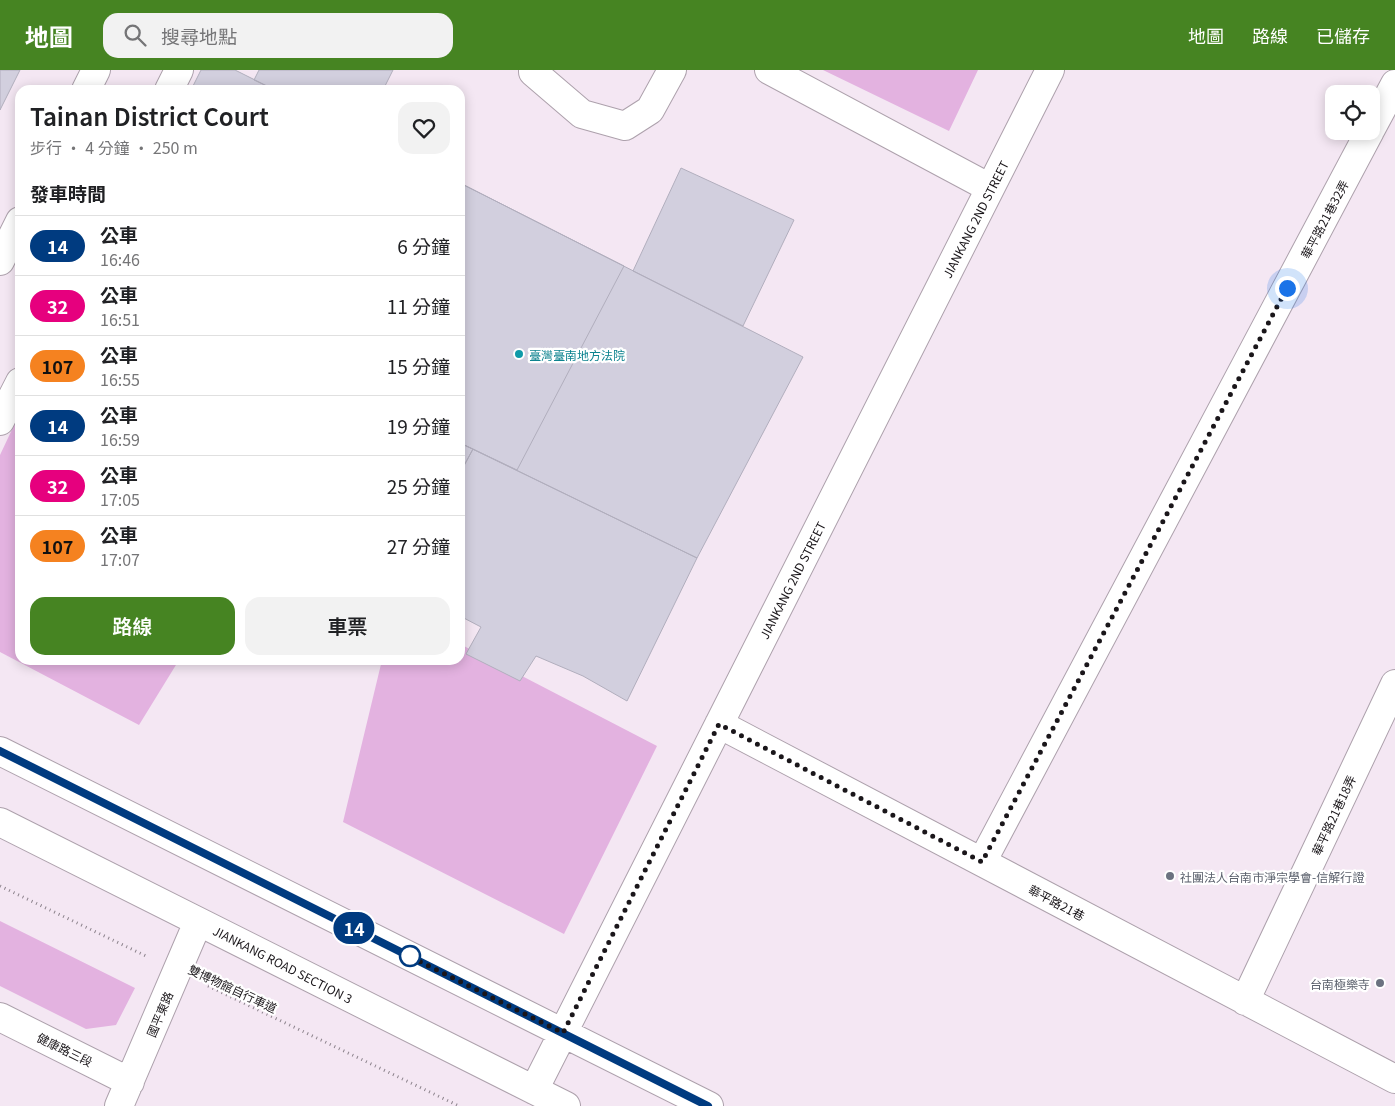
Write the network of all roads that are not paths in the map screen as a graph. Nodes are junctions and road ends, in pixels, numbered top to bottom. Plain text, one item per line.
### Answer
1 (96, 70) edge
2 (179, 70) edge
3 (533, 70) edge
4 (672, 70) edge
5 (769, 70) edge
6 (1050, 70) edge
7 (1395, 84) edge
8 (88, 85) edge
9 (172, 85) edge
10 (1380, 113) edge
11 (1366, 140) edge
12 (990, 188) junction
13 (15, 232) edge
14 (0, 261) edge
15 (15, 392) edge
16 (0, 421) edge
17 (1395, 684) edge
18 (719, 724) junction
19 (0, 751) edge
20 (0, 822) edge
21 (982, 862) junction
22 (198, 922) junction
23 (1246, 1000) junction
24 (0, 1017) edge
25 (563, 1033) junction
26 (1395, 1079) edge
27 (534, 1090) junction
28 (125, 1094) edge
29 (566, 1106) edge
30 (708, 1106) edge

1 - 8 street
2 - 9 street
3 - 4 street
5 - 12 street
6 - 12 street, JIANKANG 2ND STREET
7 - 10 street, 華平路21巷32弄
11 - 21 street, 華平路21巷32弄
12 - 18 street, JIANKANG 2ND STREET
13 - 14 street
15 - 16 street
17 - 23 street, 華平路21巷18弄
18 - 21 street, 華平路21巷
18 - 25 street, JIANKANG 2ND STREET
19 - 25 street
20 - 22 street, JIANKANG ROAD SECTION 3
21 - 23 street, 華平路21巷
22 - 27 street, JIANKANG ROAD SECTION 3
22 - 28 street, 國平東路
23 - 26 street, 華平路21巷
24 - 28 street, 健康路三段
25 - 27 street, JIANKANG 2ND STREET
25 - 30 street
27 - 29 street, JIANKANG ROAD SECTION 3

